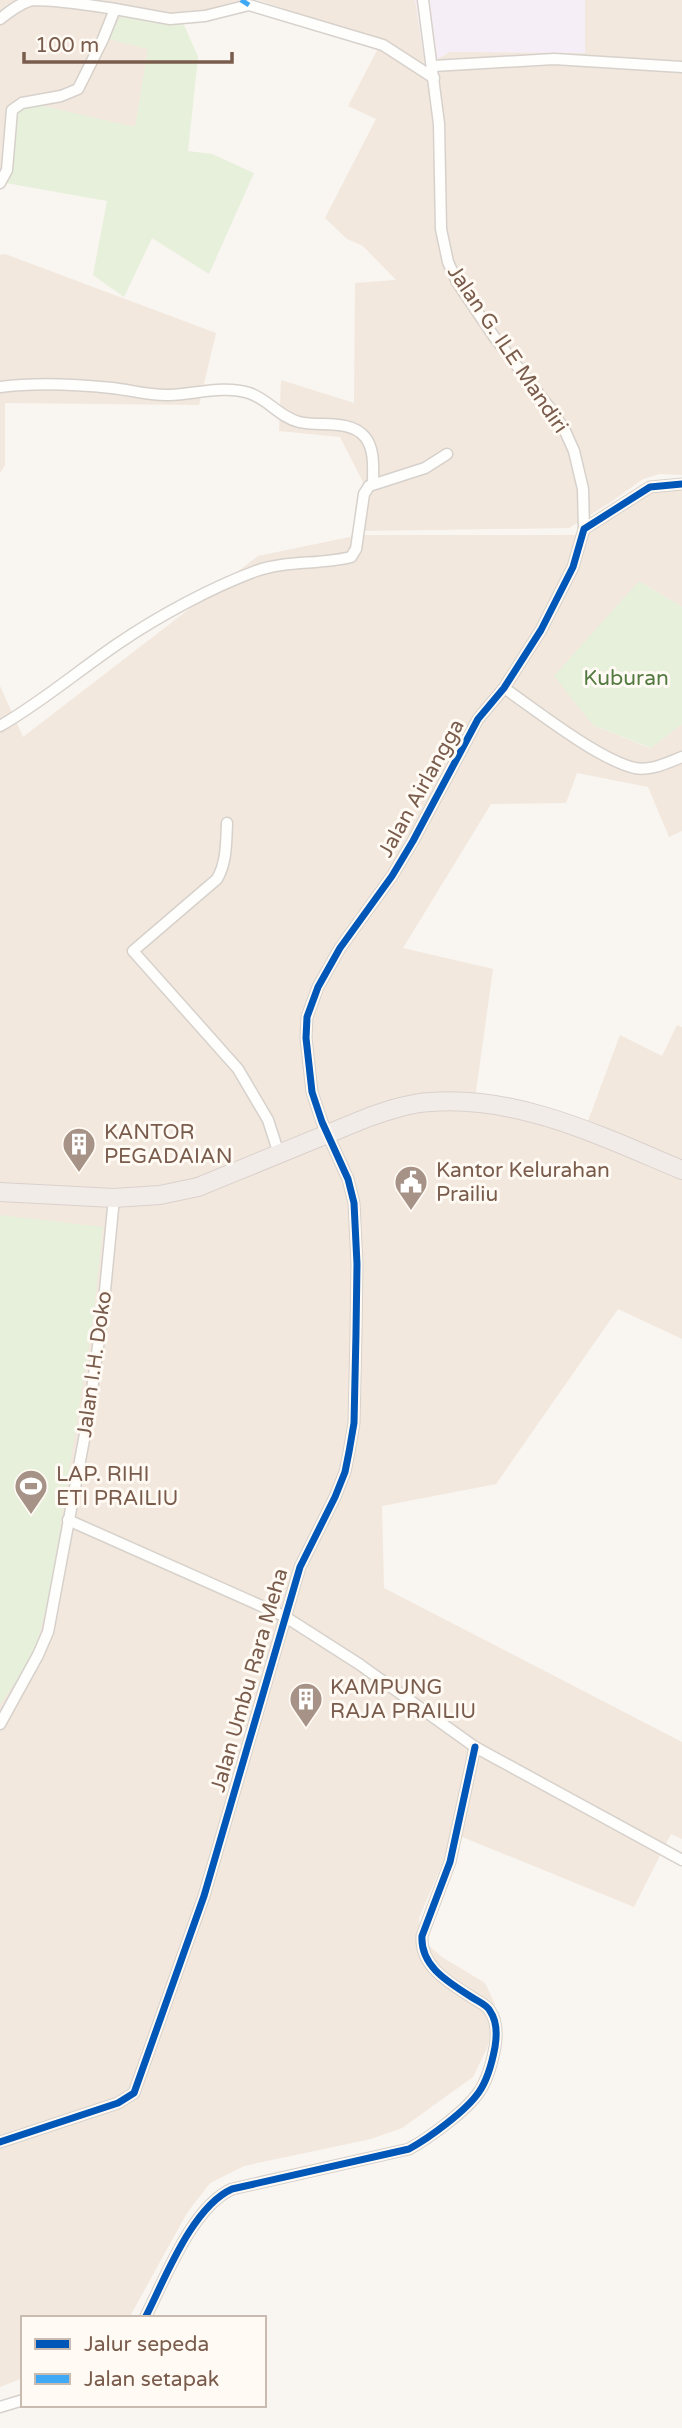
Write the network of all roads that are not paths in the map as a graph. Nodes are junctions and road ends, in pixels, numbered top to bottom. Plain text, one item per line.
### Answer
1 (423, 0) edge
2 (115, 9) junction
3 (0, 19) edge
4 (433, 66) junction
5 (682, 67) edge
6 (434, 78) junction
7 (0, 183) edge
8 (0, 387) edge
9 (447, 454) dead end
10 (373, 484) junction
11 (682, 484) edge
12 (584, 530) junction
13 (504, 688) junction
14 (0, 726) edge
15 (682, 757) edge
16 (227, 823) dead end
17 (328, 1133) junction
18 (279, 1154) junction
19 (682, 1170) edge
20 (0, 1192) edge
21 (114, 1198) junction
22 (68, 1520) junction
23 (285, 1616) junction
24 (0, 1724) edge
25 (475, 1747) junction
26 (682, 1860) edge
27 (0, 2142) edge
28 (146, 2316) edge
29 (21, 2401) edge
30 (0, 2407) edge

1 - 4 street, Jalan G. ILE Mandiri
2 - 3 street
2 - 6 street
2 - 7 street
4 - 5 street
4 - 6 street, Jalan G. ILE Mandiri
6 - 12 street, Jalan G. ILE Mandiri
8 - 10 street
9 - 10 street
10 - 14 street
11 - 12 street
12 - 13 street, Jalan Airlangga
13 - 15 street
13 - 17 street, Jalan Airlangga
16 - 18 street
17 - 18 highway
17 - 19 highway
17 - 23 street, Jalan Umbu Rara Meha
18 - 21 highway
20 - 21 highway
21 - 22 street, Jalan I.H. Doko
22 - 23 street
22 - 24 street, Jalan I.H. Doko
23 - 25 street
23 - 27 street, Jalan Umbu Rara Meha
25 - 26 street
25 - 28 street
29 - 30 street

